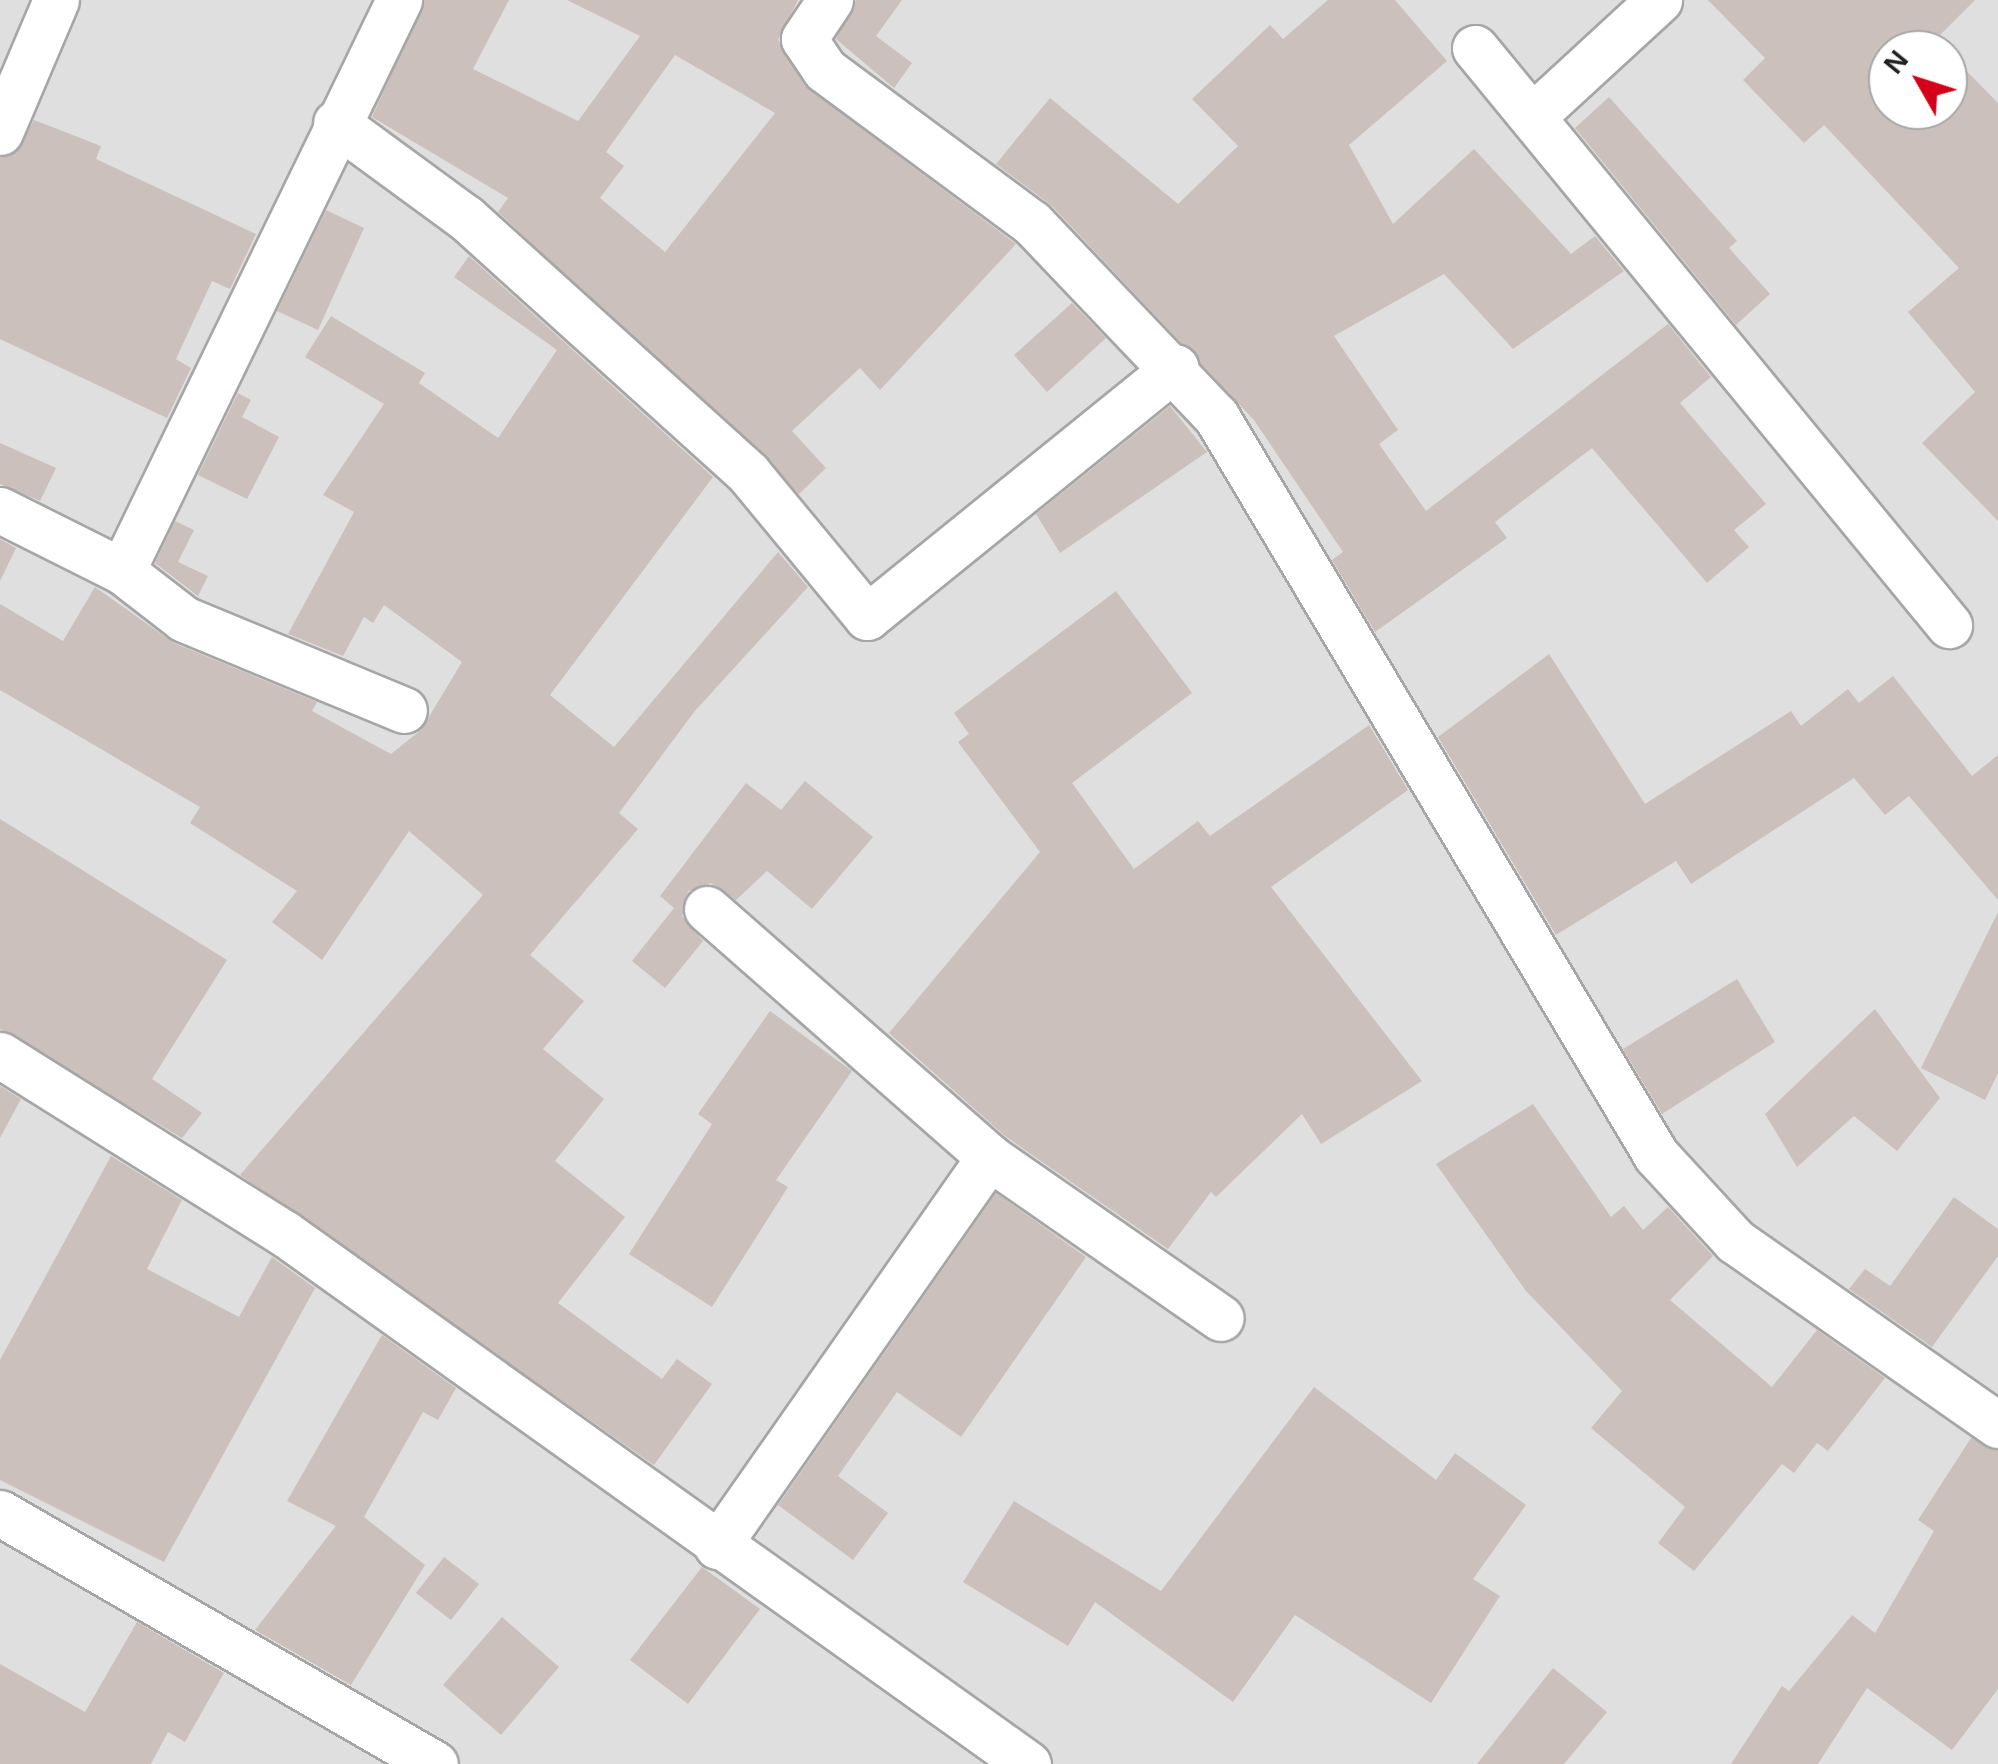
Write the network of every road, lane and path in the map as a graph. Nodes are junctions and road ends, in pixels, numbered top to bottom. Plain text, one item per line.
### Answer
1 (56, 0) edge
2 (399, 0) edge
3 (830, 0) edge
4 (1659, 0) edge
5 (1475, 48) dead end
6 (1534, 115) junction
7 (336, 123) junction
8 (0, 132) edge
9 (1176, 367) junction
10 (0, 510) edge
11 (122, 570) junction
12 (1949, 625) dead end
13 (404, 710) dead end
14 (707, 910) dead end
15 (0, 1055) edge
16 (989, 1157) junction
17 (1222, 1318) dead end
18 (1998, 1425) edge
19 (0, 1513) edge
20 (717, 1546) junction
21 (435, 1764) edge
22 (1028, 1764) edge

1 - 8 street
2 - 7 street
3 - 9 street
4 - 6 street
5 - 6 street
6 - 12 street
7 - 9 street
7 - 11 street
9 - 18 street
10 - 11 street
11 - 13 street
14 - 16 street
15 - 20 street
16 - 17 street
16 - 20 street
19 - 21 street
20 - 22 street

